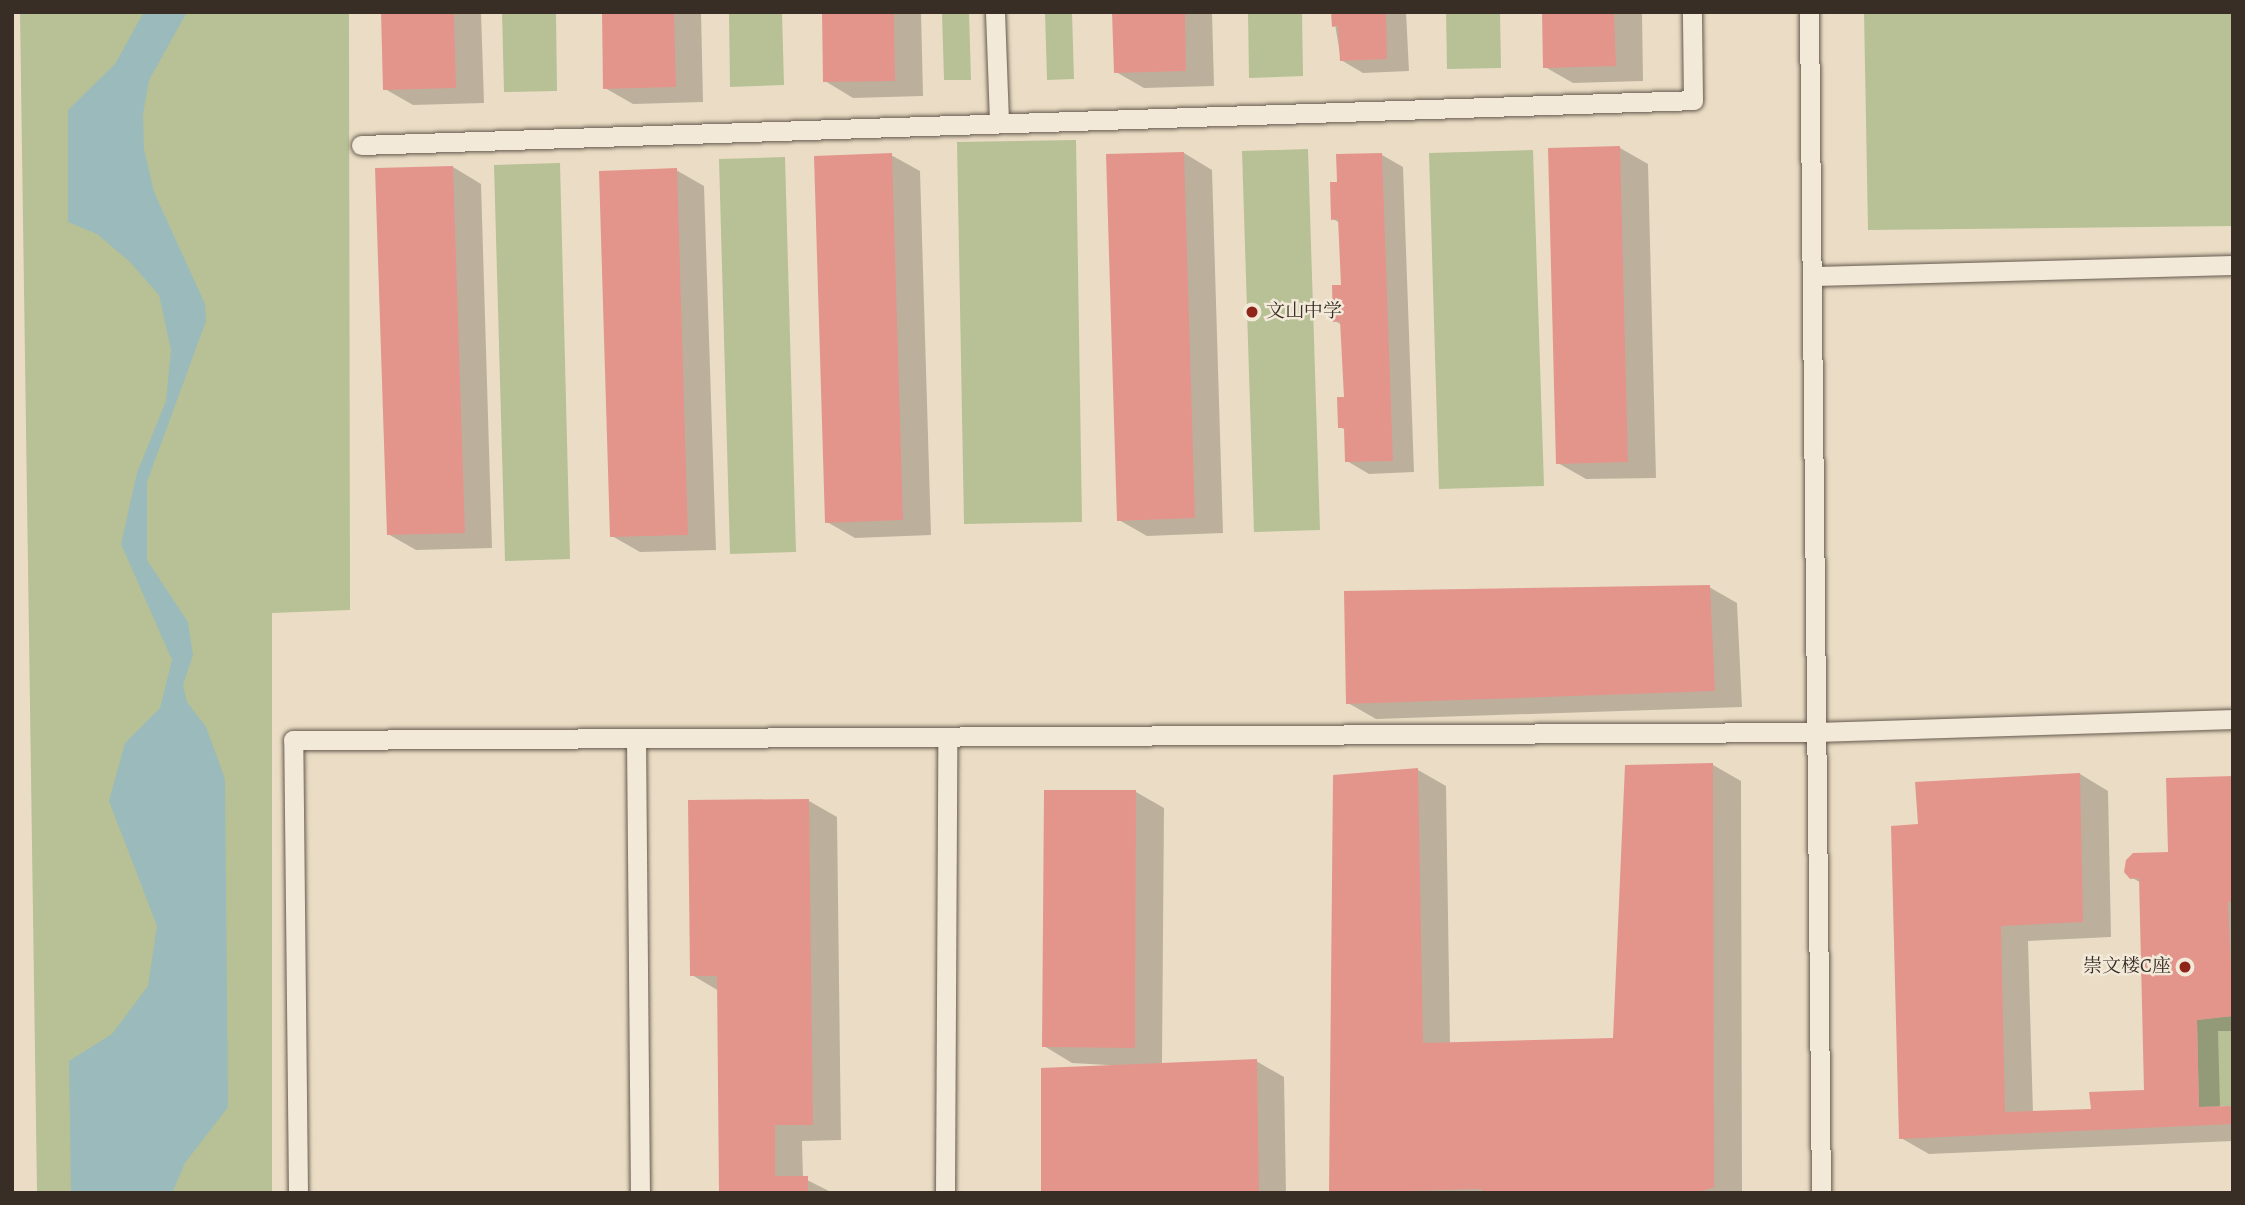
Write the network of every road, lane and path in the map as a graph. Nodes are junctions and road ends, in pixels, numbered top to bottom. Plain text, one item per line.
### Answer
1 (995, 12) edge
2 (1692, 12) edge
3 (1809, 12) edge
4 (999, 123) junction
5 (361, 145) dead end
6 (2233, 265) edge
7 (1815, 276) junction
8 (2233, 719) edge
9 (1817, 732) junction
10 (947, 737) junction
11 (636, 738) junction
12 (298, 1193) edge
13 (640, 1193) edge
14 (945, 1193) edge
15 (1821, 1193) edge

1 - 4 lane
2 - 4 lane
3 - 7 lane
4 - 5 lane
6 - 7 lane
7 - 9 lane
8 - 9 lane
9 - 10 lane
9 - 15 lane
10 - 11 lane
10 - 14 lane
11 - 12 lane
11 - 13 lane

